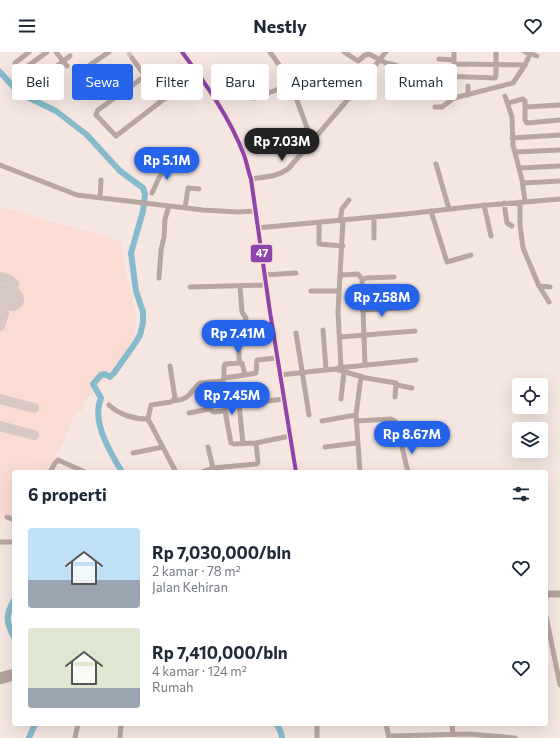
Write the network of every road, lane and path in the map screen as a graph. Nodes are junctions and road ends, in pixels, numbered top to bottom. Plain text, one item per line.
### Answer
1 (29, 52) edge
2 (47, 52) edge
3 (56, 52) edge
4 (109, 52) edge
5 (182, 52) edge
6 (270, 52) edge
7 (344, 52) edge
8 (386, 52) edge
9 (454, 52) edge
10 (496, 52) edge
11 (370, 53) edge
12 (528, 53) edge
13 (70, 56) dead end
14 (537, 56) dead end
15 (132, 58) tunnel mouth
16 (439, 59) dead end
17 (379, 60) junction
18 (63, 61) junction
19 (454, 62) junction
20 (15, 63) dead end
21 (30, 64) edge
22 (59, 64) edge
23 (91, 64) edge
24 (191, 64) edge
25 (279, 64) edge
26 (387, 64) edge
27 (496, 65) junction
28 (525, 65) junction
29 (67, 66) dead end
30 (141, 72) edge
31 (457, 77) edge
32 (141, 78) edge
33 (203, 81) edge
34 (468, 86) dead end
35 (468, 95) junction
36 (505, 96) dead end
37 (457, 97) edge
38 (298, 100) edge
39 (451, 100) edge
40 (161, 101) edge
41 (508, 103) junction
42 (560, 105) edge
43 (435, 107) dead end
44 (526, 107) junction
45 (560, 120) edge
46 (560, 135) edge
47 (512, 138) junction
48 (312, 141) junction
49 (560, 150) edge
50 (516, 152) junction
51 (166, 163) dead end
52 (436, 164) dead end
53 (0, 165) edge
54 (560, 166) edge
55 (520, 168) junction
56 (251, 179) junction
57 (102, 180) dead end
58 (560, 181) edge
59 (523, 183) junction
60 (199, 189) dead end
61 (152, 193) dead end
62 (100, 198) junction
63 (560, 199) edge
64 (349, 200) dead end
65 (521, 203) junction
66 (504, 205) junction
67 (169, 206) junction
68 (485, 207) junction
69 (184, 208) junction
70 (449, 209) junction
71 (255, 211) junction
72 (434, 211) junction
73 (374, 217) junction
74 (342, 221) junction
75 (319, 223) junction
76 (512, 226) dead end
77 (257, 228) junction
78 (491, 236) dead end
79 (374, 238) dead end
80 (343, 246) junction
81 (471, 254) dead end
82 (296, 273) dead end
83 (264, 275) junction
84 (341, 275) junction
85 (394, 277) dead end
86 (159, 278) dead end
87 (362, 279) junction
88 (266, 285) junction
89 (240, 286) junction
90 (540, 286) junction
91 (190, 287) dead end
92 (550, 287) dead end
93 (311, 291) dead end
94 (339, 291) junction
95 (549, 302) dead end
96 (402, 308) dead end
97 (362, 310) junction
98 (209, 328) dead end
99 (323, 330) dead end
100 (415, 331) dead end
101 (296, 333) dead end
102 (364, 335) junction
103 (340, 337) junction
104 (239, 347) dead end
105 (277, 358) junction
106 (416, 360) dead end
107 (239, 363) junction
108 (366, 364) junction
109 (170, 366) dead end
110 (326, 369) junction
111 (343, 369) junction
112 (303, 371) junction
113 (245, 375) junction
114 (280, 375) junction
115 (361, 376) junction
116 (223, 379) junction
117 (397, 385) junction
118 (236, 387) dead end
119 (412, 388) dead end
120 (395, 397) dead end
121 (285, 399) junction
122 (342, 399) dead end
123 (173, 401) junction
124 (239, 404) junction
125 (109, 405) dead end
126 (226, 411) junction
127 (189, 412) dead end
128 (309, 415) dead end
129 (356, 418) junction
130 (148, 419) junction
131 (322, 422) dead end
132 (290, 436) junction
133 (256, 442) junction
134 (357, 443) junction
135 (242, 444) junction
136 (163, 447) junction
137 (208, 447) dead end
138 (325, 447) dead end
139 (133, 453) dead end
140 (213, 468) junction
141 (51, 470) edge
142 (80, 470) edge
143 (175, 470) edge
144 (208, 470) edge
145 (296, 470) edge
146 (360, 470) edge
147 (408, 470) edge
148 (7, 517) dead end
149 (12, 519) edge
150 (0, 542) edge
151 (12, 542) edge
152 (548, 591) edge
153 (560, 591) edge
154 (548, 594) edge
155 (560, 594) edge
156 (548, 626) edge
157 (12, 674) edge
158 (12, 675) edge
159 (0, 676) edge
160 (0, 681) edge
161 (560, 685) edge
162 (78, 726) edge
163 (121, 726) edge
164 (317, 726) edge
165 (386, 726) edge
166 (452, 726) edge
167 (452, 734) junction
168 (433, 736) edge
169 (389, 737) edge
170 (411, 737) edge
171 (75, 738) edge
172 (120, 738) edge
173 (317, 738) edge
174 (516, 738) edge

1 - 20 street
2 - 21 street
3 - 18 street
4 - 23 street
5 - 24 street
6 - 25 street
7 - 11 street
8 - 17 street
9 - 19 street
10 - 27 street
11 - 17 street
12 - 14 street
12 - 28 street
13 - 18 street
15 - 30 street
16 - 19 street
17 - 26 street
17 - 48 street
18 - 22 street
18 - 29 street
19 - 27 street
27 - 28 street
27 - 31 street
28 - 35 street
32 - 40 street
33 - 56 street
34 - 35 street
35 - 37 street
36 - 41 street
38 - 48 street
39 - 43 street
41 - 44 street
41 - 47 street
42 - 44 street
44 - 45 street
46 - 47 street
47 - 50 street
48 - 56 street
49 - 50 street
50 - 55 street
51 - 61 street
52 - 70 street
53 - 62 street
54 - 55 street
55 - 59 street
56 - 71 street
57 - 62 street
58 - 59 street
59 - 65 street
60 - 69 street
62 - 67 street
63 - 65 street
64 - 74 street
65 - 66 street
65 - 90 street
66 - 68 street
66 - 76 street
67 - 69 street
67 - 86 street
68 - 70 street
68 - 78 street
69 - 71 street
70 - 72 street
71 - 77 street
72 - 73 street
72 - 81 street
73 - 74 street
73 - 79 street
74 - 75 street
74 - 80 street
75 - 77 street
75 - 80 street
77 - 83 street
80 - 84 street
82 - 83 street
83 - 88 street
84 - 87 street
84 - 94 street
85 - 87 street
87 - 97 street
88 - 89 street
88 - 105 street
89 - 91 street
89 - 98 street
90 - 92 street
90 - 95 street
93 - 94 street
94 - 103 street
96 - 97 street
97 - 102 street
99 - 110 street
100 - 102 street
101 - 112 street
102 - 103 street
102 - 108 street
103 - 111 street
104 - 107 street
105 - 113 street
105 - 114 street
106 - 108 street
107 - 113 street
107 - 116 street
108 - 111 street
109 - 123 street
110 - 111 street
110 - 112 street
111 - 115 street
111 - 122 street
112 - 114 street
112 - 128 street
113 - 116 street
114 - 121 street
115 - 117 street
115 - 129 street
116 - 123 street
116 - 126 street
117 - 119 street
117 - 120 street
118 - 124 street
121 - 124 street
121 - 132 street
123 - 130 street
124 - 135 street
125 - 130 street
126 - 127 street
126 - 135 street
129 - 131 street
129 - 134 street
129 - 147 street
130 - 136 street
132 - 133 street
132 - 145 street
133 - 135 street
133 - 140 street
134 - 138 street
134 - 146 street
136 - 139 street
136 - 143 street
137 - 140 street
140 - 144 street
141 - 142 street
148 - 149 street
150 - 151 street
152 - 153 highway
154 - 155 highway
156 - 161 street
157 - 159 highway
158 - 160 highway
162 - 171 street
163 - 172 street
164 - 173 street
165 - 169 street
166 - 167 street
167 - 168 street
167 - 174 street
168 - 170 street
169 - 170 street

